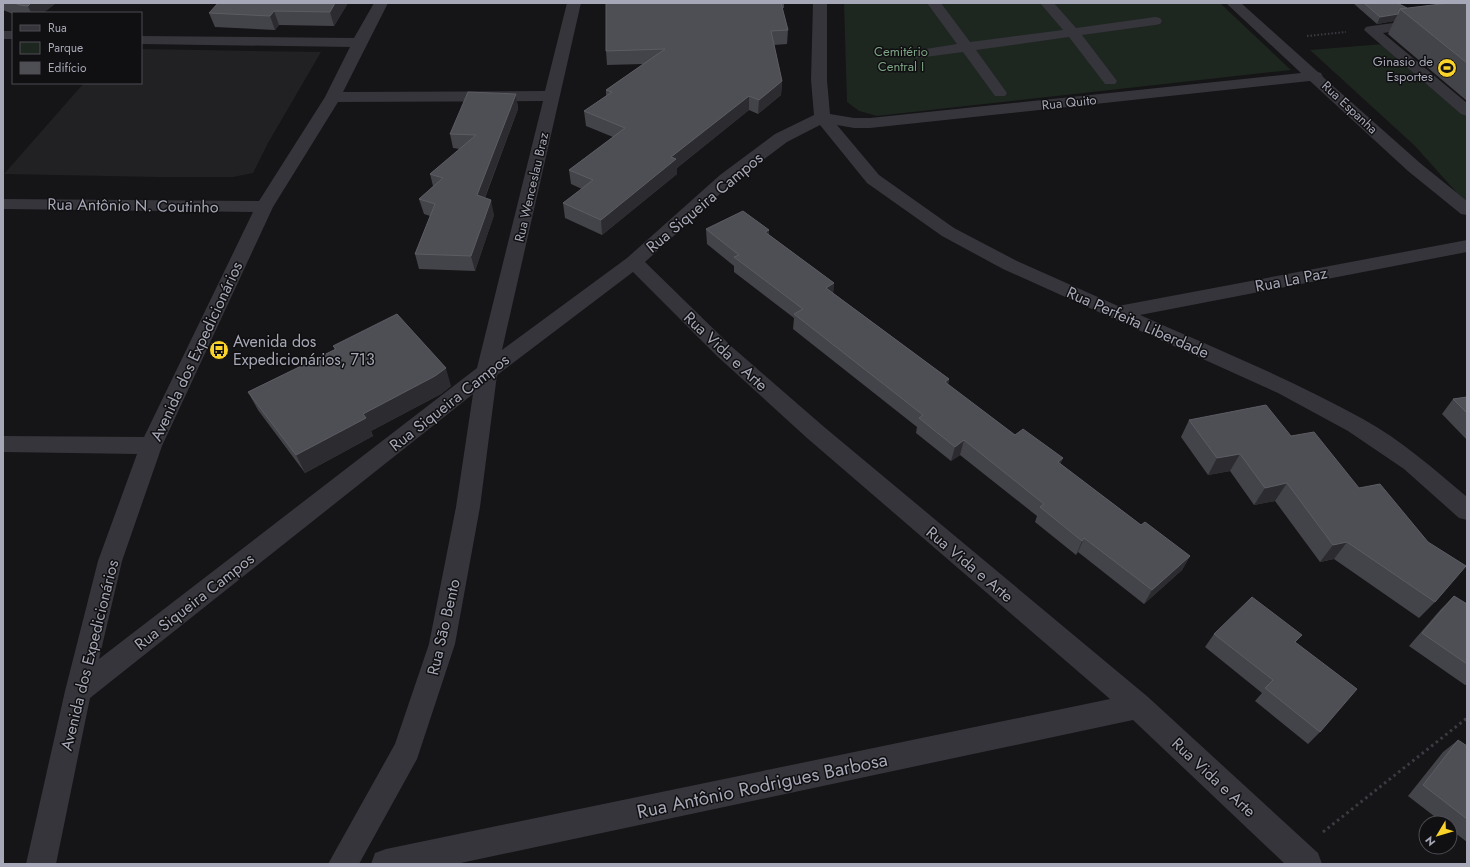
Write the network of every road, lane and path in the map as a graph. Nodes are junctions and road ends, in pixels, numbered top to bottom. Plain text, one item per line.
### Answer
1 (381, 3) edge
2 (574, 3) edge
3 (820, 3) edge
4 (934, 3) edge
5 (1047, 3) edge
6 (1233, 3) edge
7 (1467, 16) edge
8 (1155, 22) dead end
9 (1371, 30) junction
10 (1073, 33) junction
11 (1273, 39) junction
12 (142, 40) edge
13 (359, 44) junction
14 (966, 47) junction
15 (918, 54) dead end
16 (1316, 76) junction
17 (1110, 81) dead end
18 (1000, 93) dead end
19 (552, 96) junction
20 (333, 97) junction
21 (1467, 111) edge
22 (822, 118) junction
23 (3, 204) edge
24 (264, 207) junction
25 (1467, 210) edge
26 (1467, 246) edge
27 (634, 262) junction
28 (1116, 313) junction
29 (487, 372) junction
30 (3, 444) edge
31 (151, 446) junction
32 (1467, 511) edge
33 (78, 691) junction
34 (1138, 706) junction
35 (1467, 718) edge
36 (1302, 859) edge
37 (41, 864) edge
38 (344, 864) edge
39 (386, 864) edge

1 - 13 street, Avenida dos Expedicionários
2 - 19 street, Rua Wenceslau Braz
3 - 22 street
4 - 14 lane
5 - 10 lane
6 - 11 street, Rua Espanha
7 - 9 street
8 - 10 lane
9 - 11 path
9 - 21 street
10 - 14 lane
10 - 17 lane
11 - 16 street, Rua Espanha
12 - 13 street
13 - 20 street, Avenida dos Expedicionários
14 - 15 lane
14 - 18 lane
16 - 22 street, Rua Quito
16 - 25 street, Rua Espanha
19 - 20 street
19 - 29 street, Rua Wenceslau Braz
20 - 24 street, Avenida dos Expedicionários
22 - 27 street, Rua Siqueira Campos
22 - 28 street, Rua Perfeita Liberdade
23 - 24 street, Rua Antônio N. Coutinho
24 - 31 street, Avenida dos Expedicionários
26 - 28 street, Rua La Paz
27 - 29 street, Rua Siqueira Campos
27 - 34 street, Rua Vida e Arte
28 - 32 street, Rua Perfeita Liberdade
29 - 33 street, Rua Siqueira Campos
29 - 38 street, Rua São Bento
30 - 31 street
31 - 33 street, Avenida dos Expedicionários
33 - 37 street, Avenida dos Expedicionários
34 - 36 street, Rua Vida e Arte
34 - 39 street, Rua Antônio Rodrigues Barbosa
35 - 36 path

